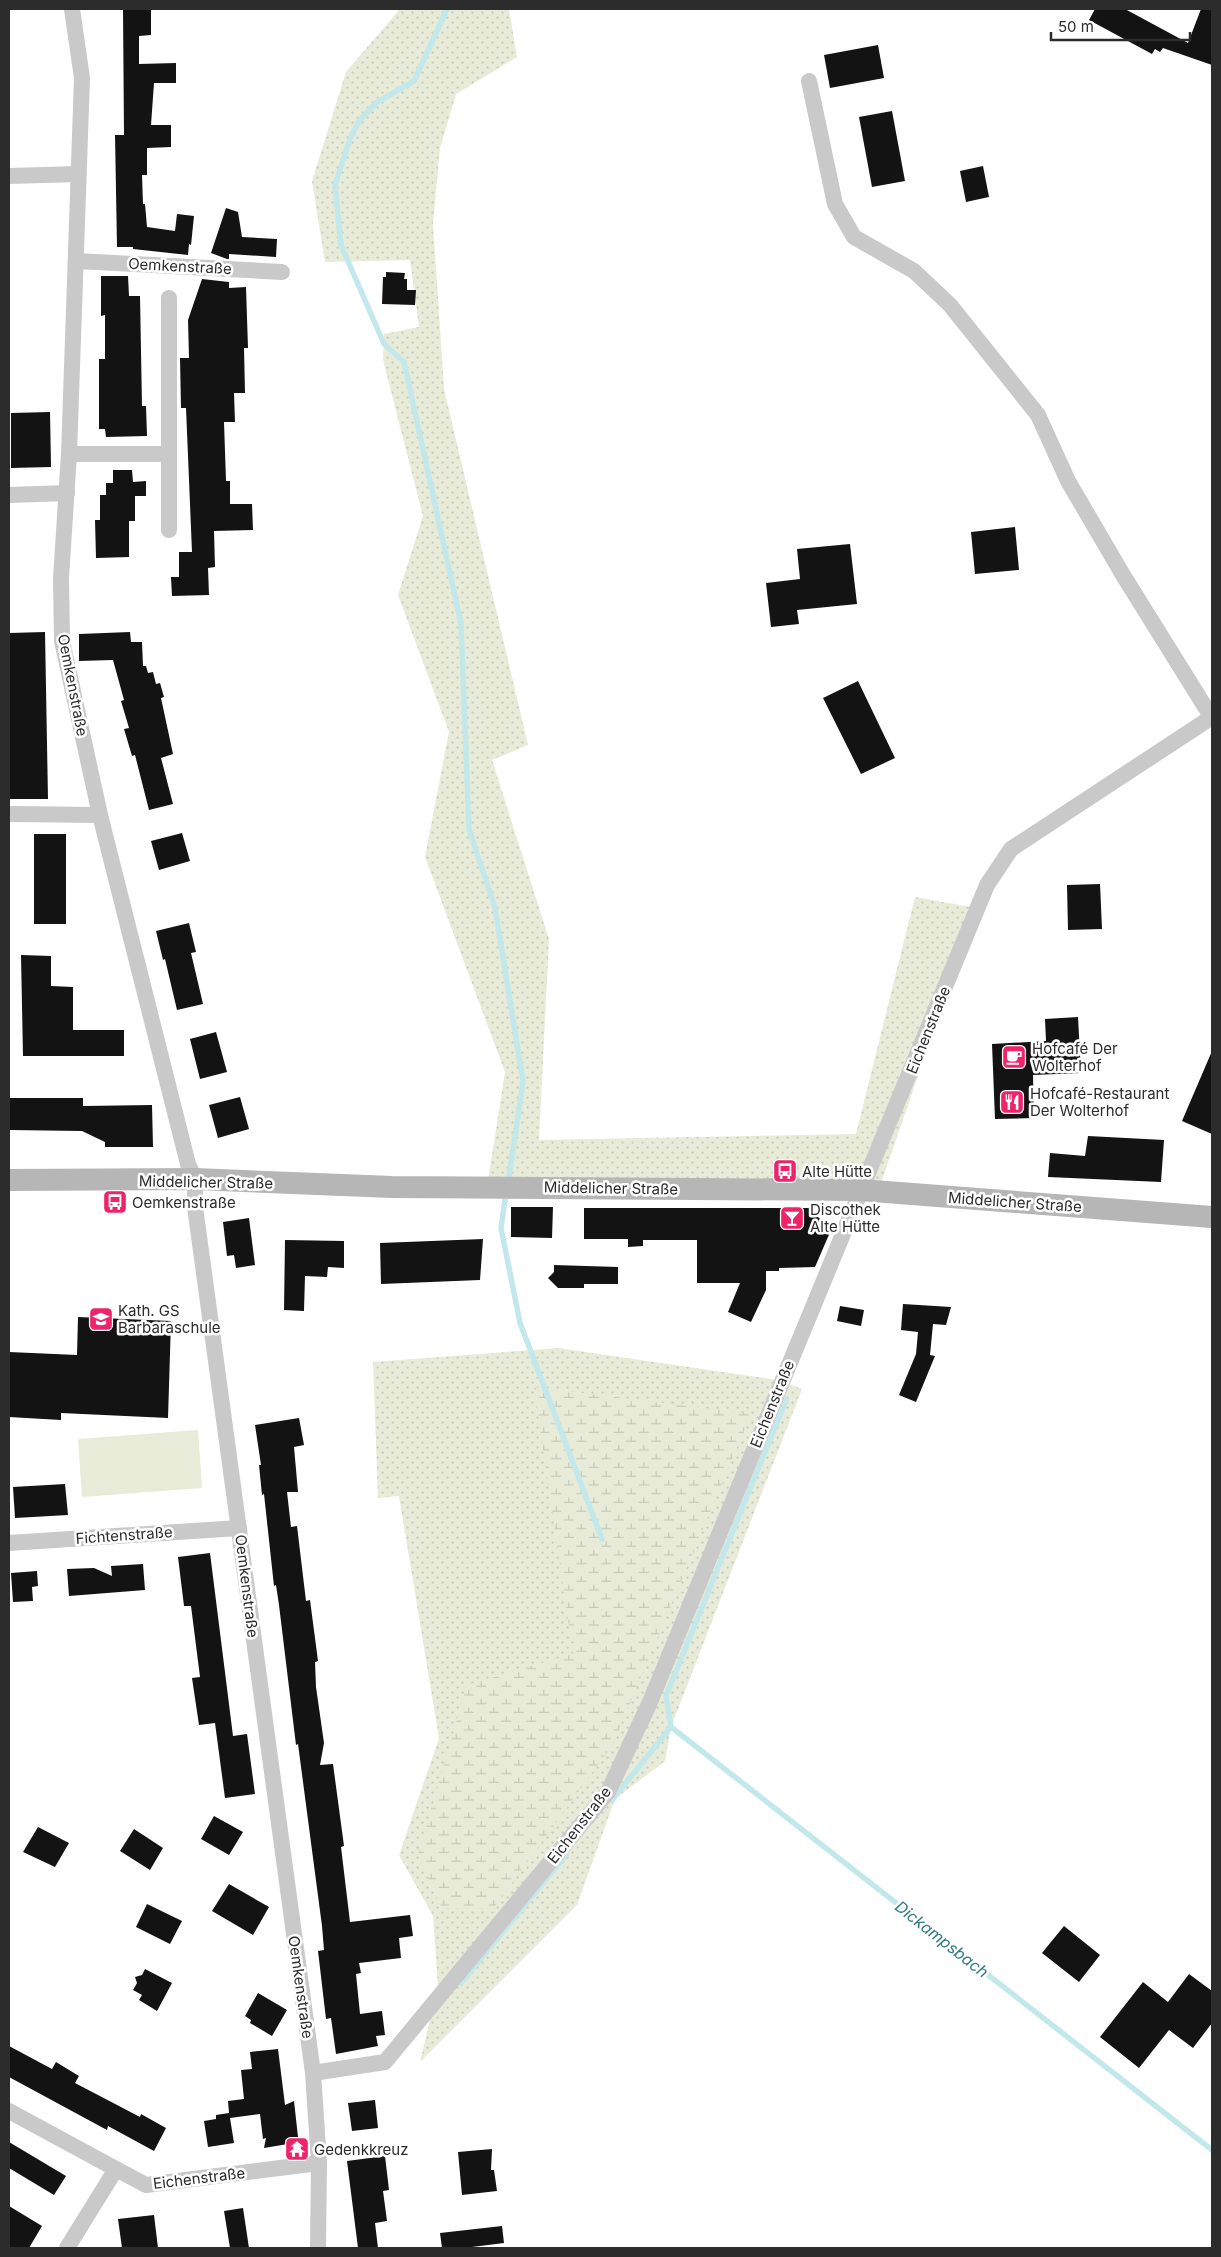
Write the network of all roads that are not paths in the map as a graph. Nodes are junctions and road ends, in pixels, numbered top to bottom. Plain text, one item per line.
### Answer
1 (72, 9) edge
2 (809, 81) dead end
3 (78, 174) junction
4 (9, 176) edge
5 (77, 261) junction
6 (282, 272) dead end
7 (169, 298) dead end
8 (70, 454) junction
9 (169, 454) junction
10 (66, 492) junction
11 (9, 495) edge
12 (169, 530) dead end
13 (1212, 718) edge
14 (9, 814) edge
15 (100, 815) junction
16 (9, 1180) edge
17 (195, 1180) junction
18 (860, 1190) junction
19 (1212, 1217) edge
20 (239, 1528) junction
21 (9, 1543) edge
22 (313, 2073) junction
23 (9, 2111) edge
24 (319, 2163) junction
25 (116, 2169) junction
26 (66, 2248) edge
27 (318, 2248) edge

1 - 3 street, Oemkenstraße
2 - 13 street
3 - 4 street
3 - 5 street, Oemkenstraße
5 - 6 street, Oemkenstraße
5 - 8 street, Oemkenstraße
7 - 9 street
8 - 9 street
8 - 10 street, Oemkenstraße
9 - 12 street
10 - 11 street
10 - 15 street, Oemkenstraße
13 - 18 street, Eichenstraße
14 - 15 street
15 - 17 street, Oemkenstraße
16 - 17 street, Middelicher Straße
17 - 18 street, Middelicher Straße
17 - 20 street, Oemkenstraße
18 - 19 street, Middelicher Straße
18 - 22 street, Eichenstraße
20 - 21 street, Fichtenstraße
20 - 22 street, Oemkenstraße
22 - 24 street, Oemkenstraße
23 - 25 street, Eichenstraße
24 - 25 street, Eichenstraße
24 - 27 street, Oemkenstraße
25 - 26 street

